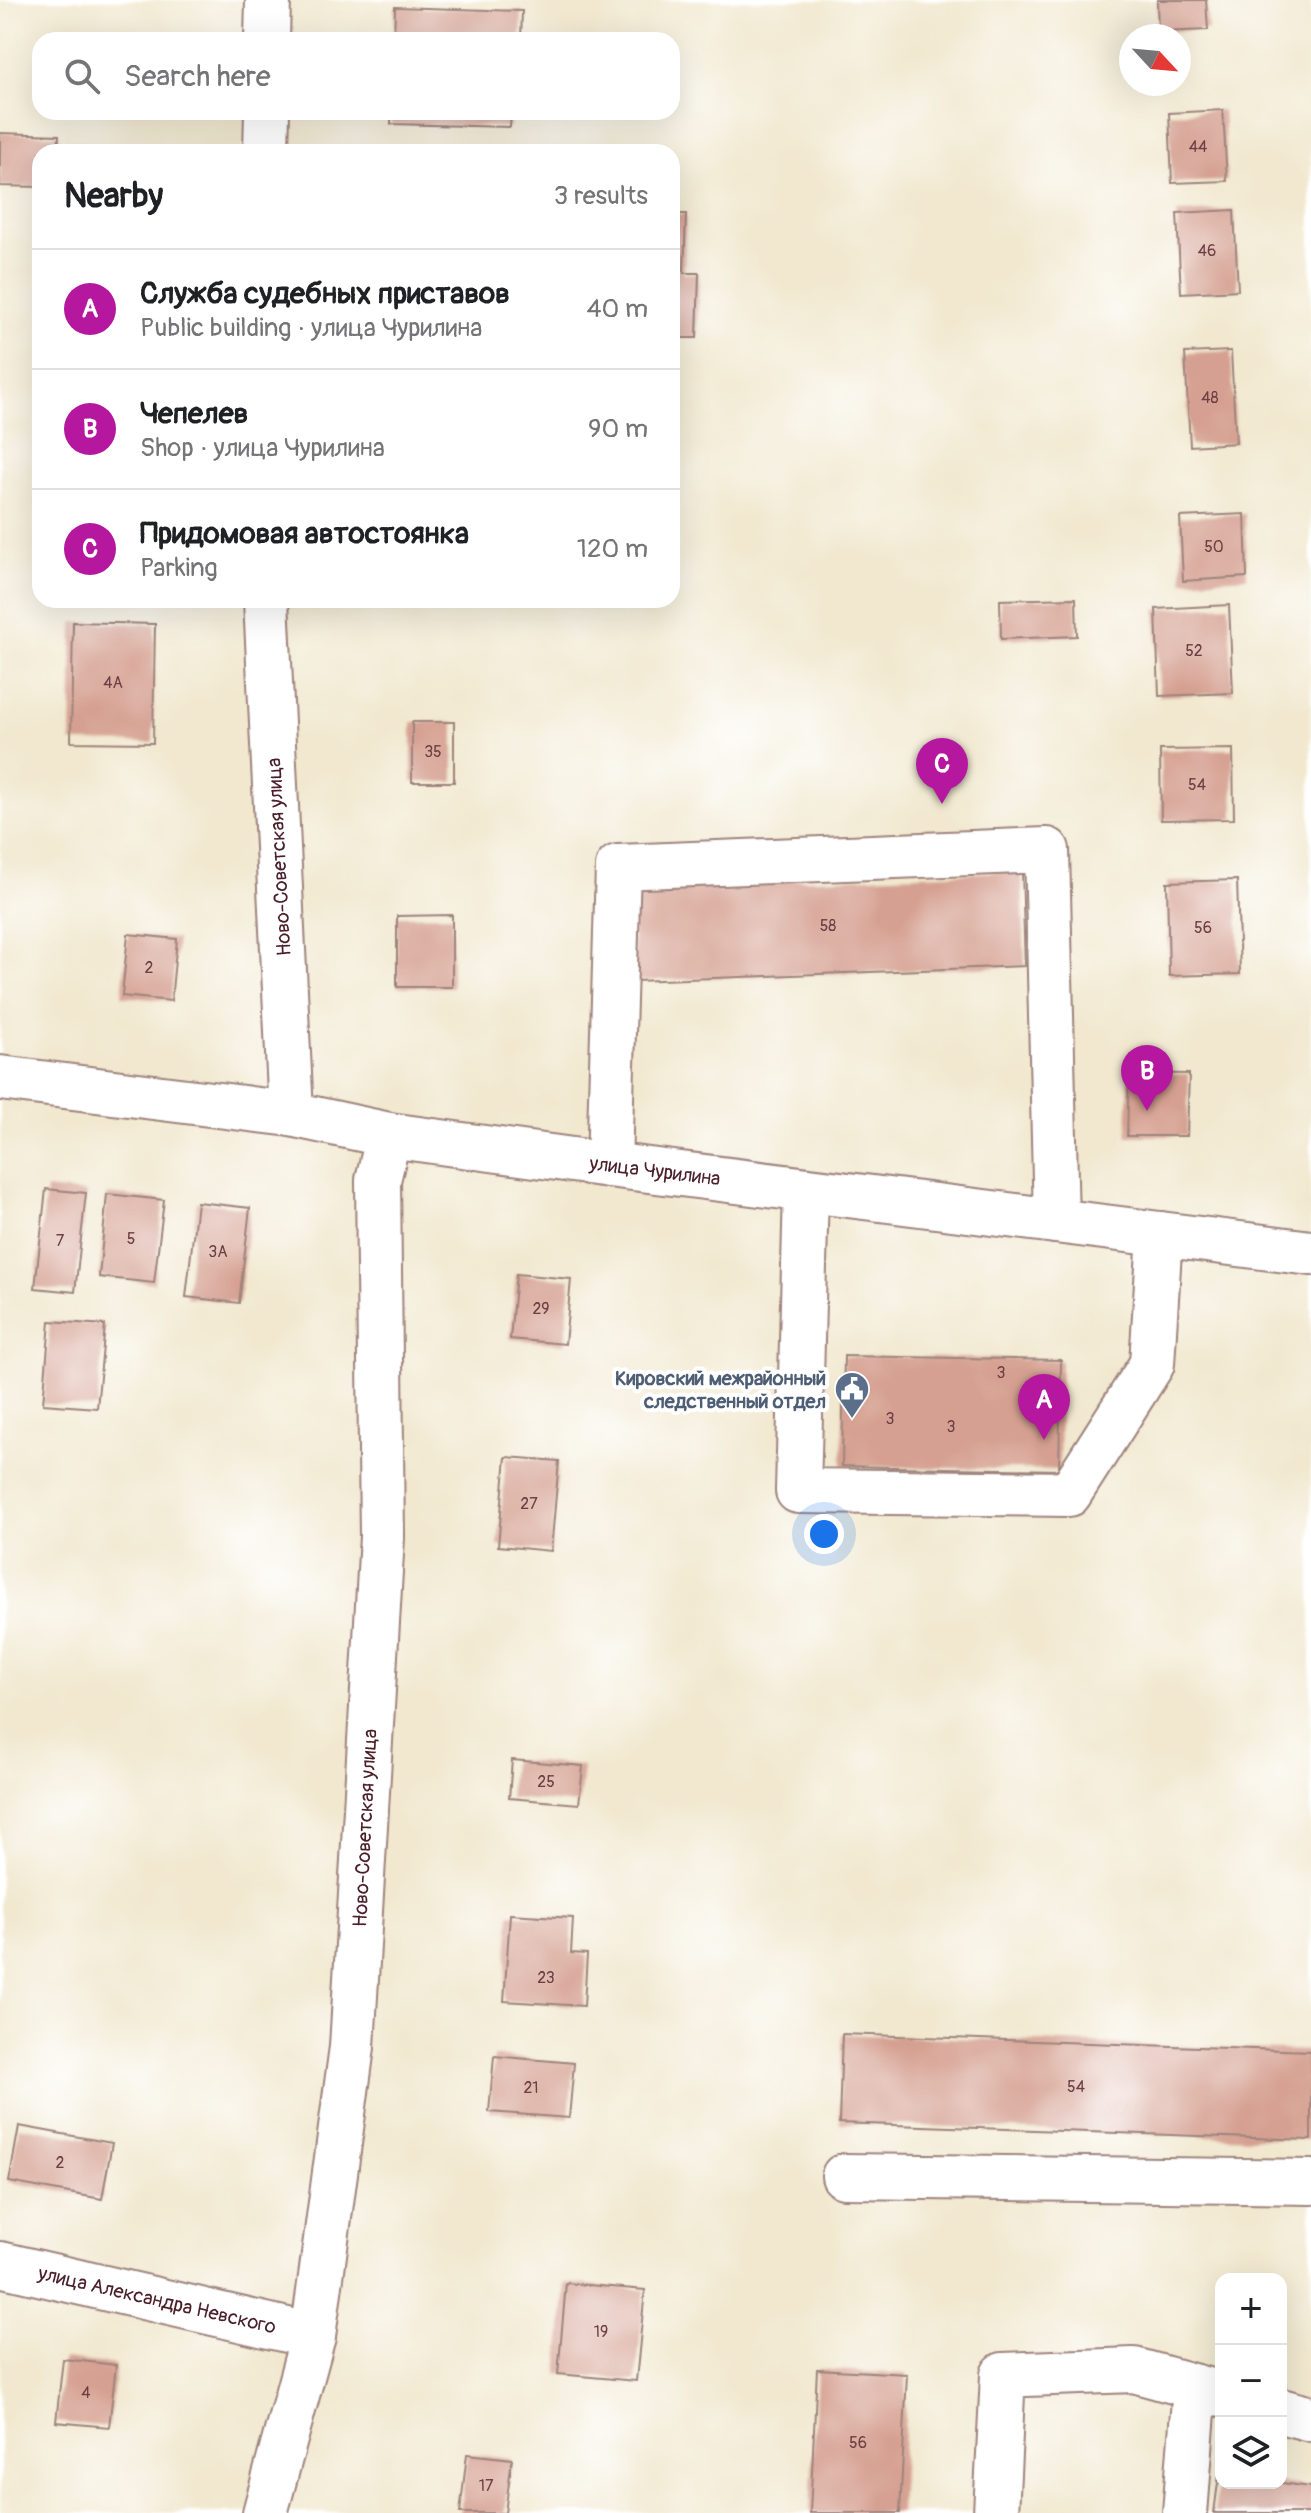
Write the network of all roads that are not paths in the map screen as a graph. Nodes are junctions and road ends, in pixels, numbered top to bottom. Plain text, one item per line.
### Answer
1 (268, 0) edge
2 (267, 32) edge
3 (267, 120) edge
4 (266, 144) edge
5 (266, 608) edge
6 (0, 1078) edge
7 (291, 1114) junction
8 (389, 1135) junction
9 (609, 1165) junction
10 (806, 1190) junction
11 (1056, 1221) junction
12 (1160, 1234) junction
13 (1311, 1253) edge
14 (844, 2176) dead end
15 (1311, 2182) edge
16 (0, 2264) edge
17 (313, 2336) junction
18 (1208, 2390) edge
19 (1287, 2413) edge
20 (1311, 2419) edge
21 (265, 2513) edge
22 (996, 2513) edge
23 (1185, 2513) edge

1 - 2 street
3 - 4 street
5 - 7 street, Ново-Советская улица
6 - 7 street, улица Чурилина
7 - 8 street, улица Чурилина
8 - 9 street, улица Чурилина
8 - 17 street, Ново-Советская улица
9 - 10 street, улица Чурилина
9 - 11 street
10 - 11 street, улица Чурилина
10 - 12 street
11 - 12 street, улица Чурилина
12 - 13 street, улица Чурилина
14 - 15 street
16 - 17 street, улица Александра Невского
17 - 21 street, Ново-Советская улица
18 - 22 street
18 - 23 street
19 - 20 street

